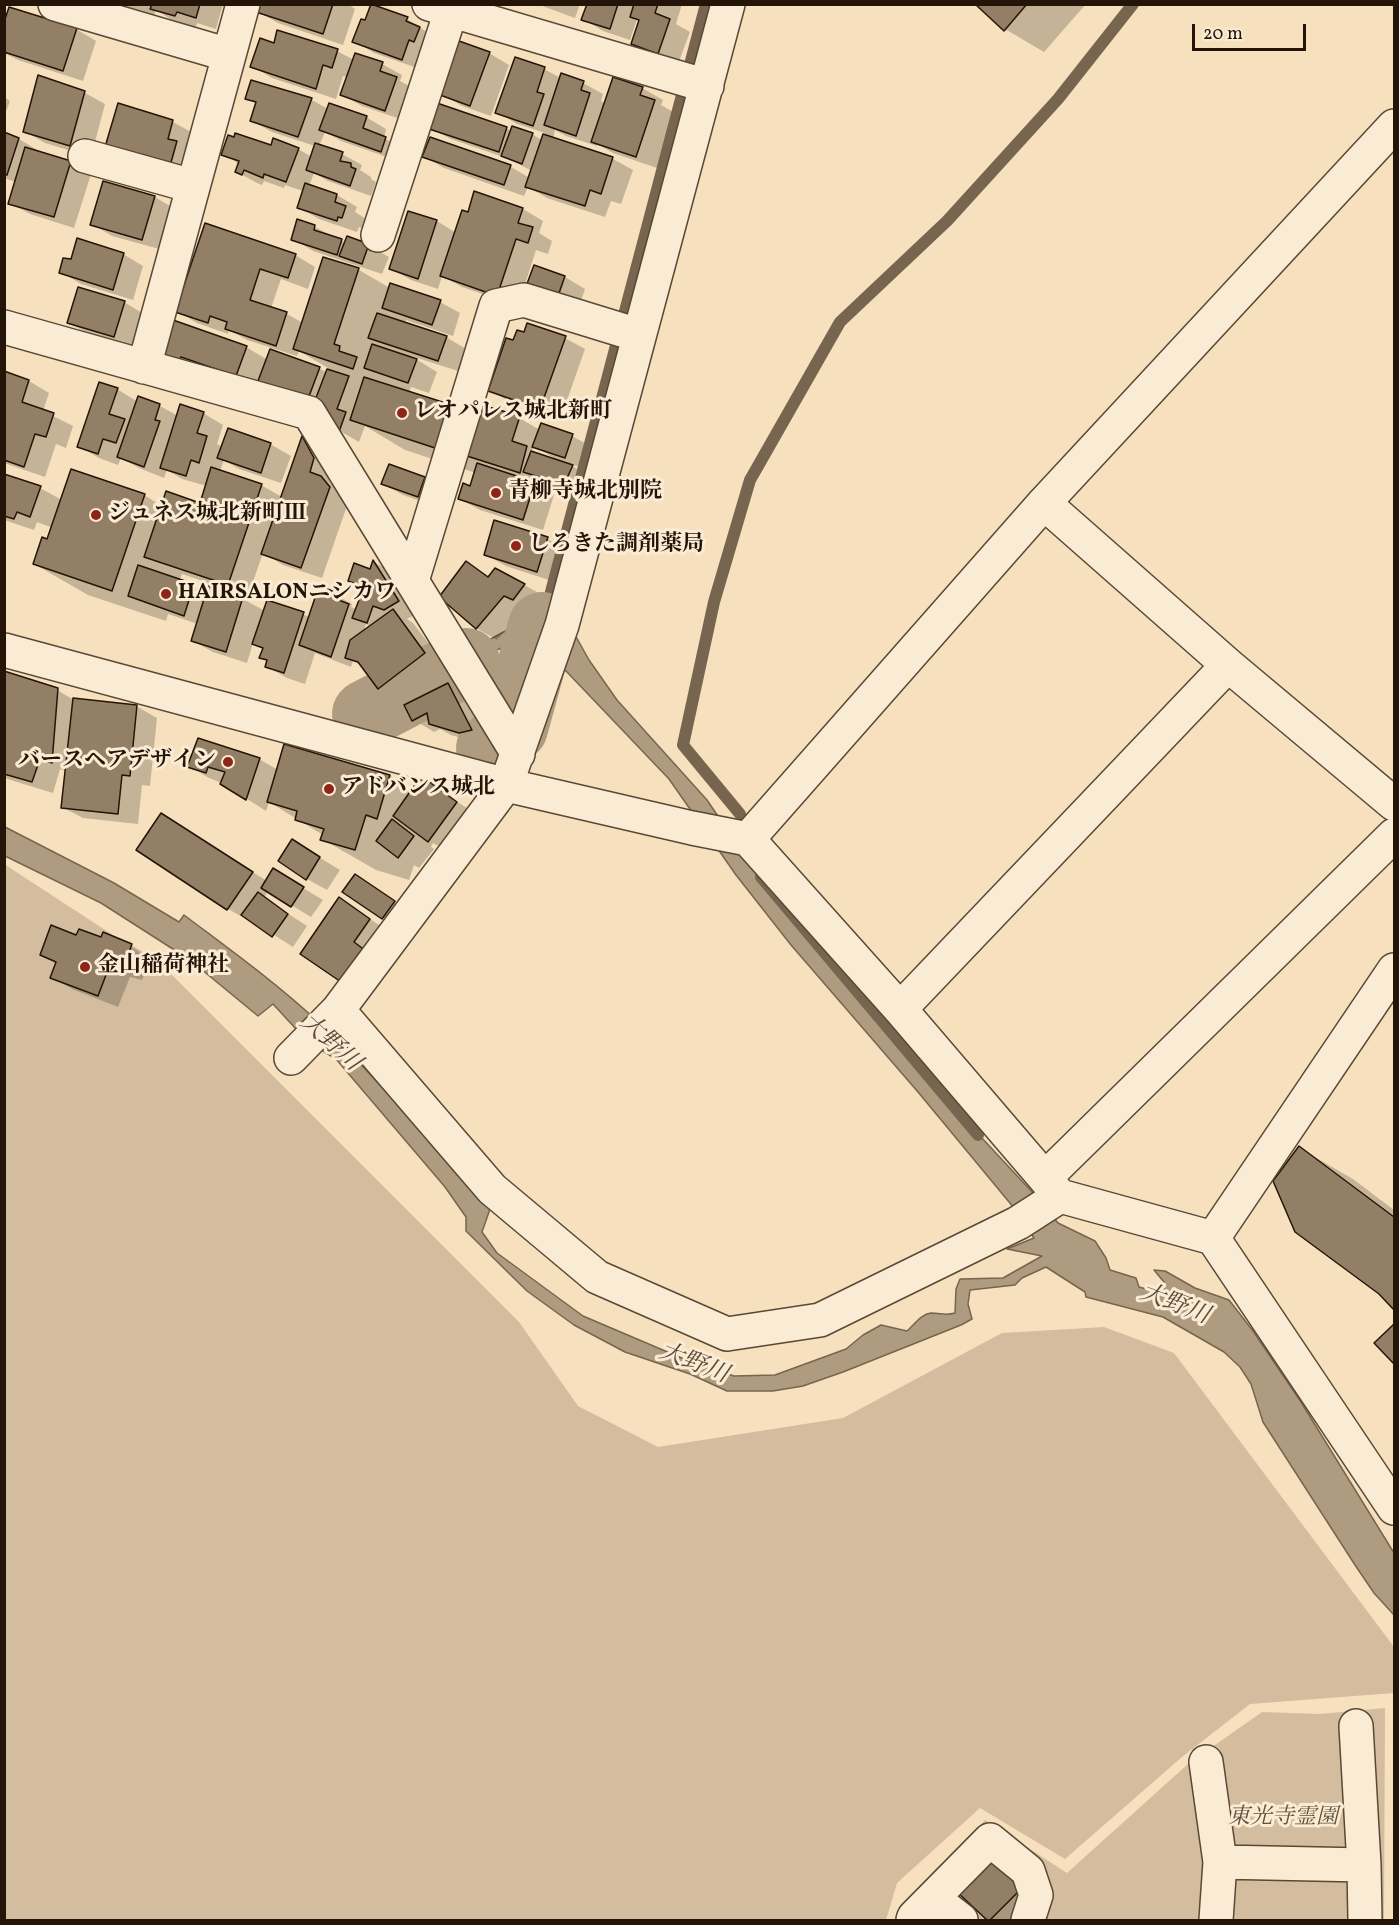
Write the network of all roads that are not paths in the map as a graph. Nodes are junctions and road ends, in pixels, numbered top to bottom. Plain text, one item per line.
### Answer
1 (54, 4) edge
2 (243, 4) edge
3 (728, 4) edge
4 (440, 8) edge
5 (229, 55) junction
6 (707, 86) junction
7 (1395, 126) edge
8 (85, 156) dead end
9 (192, 186) junction
10 (378, 236) dead end
11 (4, 327) edge
12 (625, 331) junction
13 (144, 367) junction
14 (1044, 504) junction
15 (412, 581) junction
16 (4, 650) edge
17 (1228, 665) junction
18 (518, 754) junction
19 (506, 785) junction
20 (1395, 804) edge
21 (1395, 835) edge
22 (748, 839) junction
23 (1395, 970) edge
24 (900, 1009) junction
25 (338, 1010) junction
26 (291, 1058) dead end
27 (1052, 1192) junction
28 (1213, 1238) junction
29 (1395, 1508) edge
30 (1356, 1726) dead end
31 (1206, 1762) dead end
32 (1220, 1862) junction
33 (1364, 1865) junction
34 (923, 1910) edge
35 (961, 1920) edge
36 (1028, 1920) edge
37 (1216, 1920) edge
38 (1365, 1920) edge

1 - 5 street
2 - 5 street
3 - 6 street
4 - 6 street
4 - 10 street
5 - 9 street
6 - 12 street
7 - 14 street
8 - 9 street
9 - 13 street
11 - 13 street
12 - 15 street
12 - 18 street
13 - 15 street
14 - 17 street
14 - 22 street
15 - 18 street
16 - 19 street
17 - 20 street
17 - 24 street
18 - 19 street
19 - 22 street
19 - 25 street
21 - 27 street
22 - 24 street
23 - 28 street
24 - 27 street
25 - 26 street
25 - 27 street
27 - 28 street
28 - 29 street
30 - 33 street
31 - 32 street
32 - 33 street
32 - 37 street
33 - 38 street
34 - 35 street
34 - 36 street

